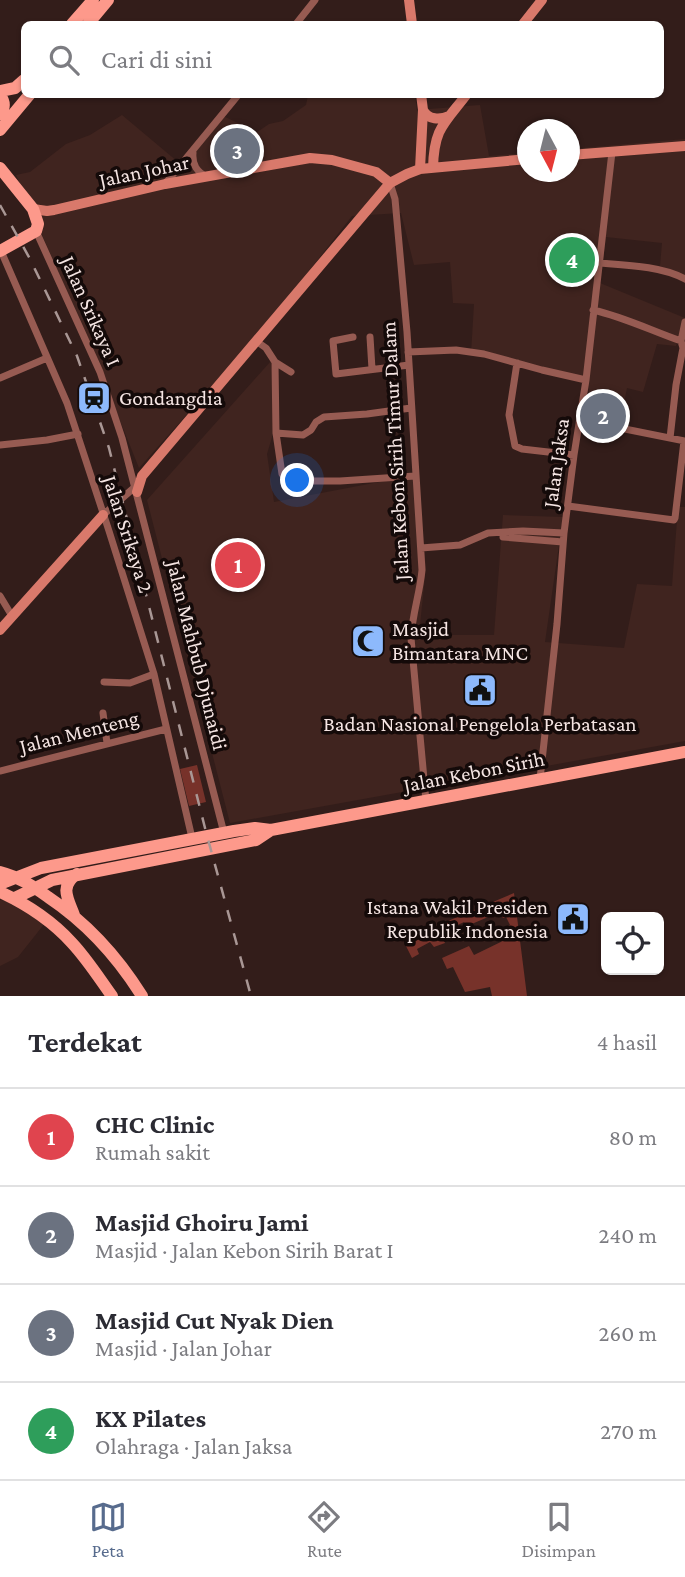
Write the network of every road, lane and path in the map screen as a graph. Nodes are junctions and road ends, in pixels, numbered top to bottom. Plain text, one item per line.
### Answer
1 (93, 0) edge
2 (107, 0) edge
3 (315, 0) edge
4 (409, 0) edge
5 (542, 0) edge
6 (75, 21) edge
7 (90, 21) edge
8 (298, 21) edge
9 (412, 21) edge
10 (525, 21) edge
11 (21, 83) edge
12 (0, 93) edge
13 (27, 98) edge
14 (236, 98) edge
15 (422, 98) edge
16 (464, 98) edge
17 (423, 110) junction
18 (0, 114) edge
19 (449, 116) junction
20 (0, 130) edge
21 (685, 146) edge
22 (612, 152) junction
23 (193, 153) junction
24 (580, 154) edge
25 (517, 160) edge
26 (0, 168) edge
27 (433, 168) junction
28 (420, 170) junction
29 (208, 177) junction
30 (390, 183) junction
31 (165, 184) junction
32 (67, 207) junction
33 (33, 209) junction
34 (36, 231) junction
35 (0, 251) edge
36 (598, 263) junction
37 (685, 279) edge
38 (593, 310) junction
39 (685, 322) edge
40 (354, 337) dead end
41 (370, 337) dead end
42 (256, 341) junction
43 (681, 341) junction
44 (408, 352) junction
45 (47, 358) junction
46 (275, 362) junction
47 (517, 363) junction
48 (409, 365) junction
49 (372, 369) junction
50 (291, 372) dead end
51 (682, 374) edge
52 (0, 378) edge
53 (586, 380) junction
54 (411, 408) junction
55 (580, 420) junction
56 (276, 433) junction
57 (78, 434) junction
58 (670, 438) junction
59 (685, 442) edge
60 (0, 444) edge
61 (574, 454) junction
62 (136, 474) junction
63 (415, 477) junction
64 (136, 489) junction
65 (568, 506) junction
66 (103, 515) junction
67 (503, 537) dead end
68 (564, 537) junction
69 (421, 548) junction
70 (0, 596) edge
71 (12, 617) junction
72 (0, 630) edge
73 (154, 674) junction
74 (104, 682) dead end
75 (103, 713) dead end
76 (166, 729) junction
77 (107, 743) junction
78 (685, 752) edge
79 (0, 771) edge
80 (540, 779) junction
81 (426, 801) junction
82 (271, 830) junction
83 (224, 833) junction
84 (192, 838) junction
85 (0, 872) edge
86 (77, 874) junction
87 (18, 877) junction
88 (0, 884) edge
89 (35, 887) junction
90 (0, 892) edge
91 (15, 898) junction
92 (75, 915) junction
93 (112, 996) edge
94 (142, 996) edge

1 - 6 main road
2 - 7 main road
3 - 8 street
4 - 9 street
5 - 10 street
11 - 12 main road
12 - 18 main road
13 - 20 main road
14 - 23 street
15 - 17 street
16 - 19 street
17 - 19 street
17 - 28 street
19 - 27 street
21 - 22 street
22 - 24 street
22 - 36 street, Jalan Jaksa
23 - 29 street
23 - 31 street
25 - 27 street
26 - 33 main road
27 - 28 street
28 - 30 street
29 - 30 street, Jalan Johar
29 - 31 street, Jalan Johar
30 - 42 street
30 - 44 street, Jalan Kebon Sirih Timur Dalam
31 - 32 street, Jalan Johar
32 - 33 street, Jalan Johar
32 - 34 street, Jalan Johar
33 - 34 main road
34 - 35 main road
34 - 62 street, Jalan Srikaya I
35 - 45 street, Jalan Srikaya 2
36 - 37 street
36 - 38 street, Jalan Jaksa
38 - 43 street
38 - 53 street, Jalan Jaksa
39 - 43 street
40 - 49 street
41 - 49 street
42 - 46 street
42 - 62 street
43 - 51 street
44 - 47 street
44 - 48 street, Jalan Kebon Sirih Timur Dalam
45 - 52 street
45 - 57 street, Jalan Srikaya 2
46 - 50 street
46 - 56 street
47 - 53 street
47 - 61 street
48 - 49 street
48 - 54 street, Jalan Kebon Sirih Timur Dalam
51 - 58 street
53 - 55 street, Jalan Jaksa
54 - 56 street
54 - 63 street, Jalan Kebon Sirih Timur Dalam
55 - 58 street
55 - 61 street, Jalan Jaksa
56 - 63 street
57 - 60 street
57 - 66 street, Jalan Srikaya 2
58 - 59 street
59 - 65 street
61 - 65 street, Jalan Jaksa
62 - 64 street
63 - 69 street, Jalan Kebon Sirih Timur Dalam
64 - 66 street
64 - 83 street, Jalan Mahbub Djunaidi
65 - 68 street, Jalan Jaksa
66 - 71 street
66 - 73 street, Jalan Srikaya 2
67 - 68 street
68 - 69 street
68 - 80 street, Jalan Jaksa
69 - 81 street, Jalan Kebon Sirih Timur Dalam
70 - 71 street
71 - 72 street
73 - 74 street
73 - 76 street, Jalan Srikaya 2
75 - 77 street
76 - 77 street, Jalan Menteng
76 - 84 street, Jalan Srikaya 2
77 - 79 street, Jalan Menteng
78 - 80 main road, Jalan Kebon Sirih
80 - 81 main road, Jalan Kebon Sirih
81 - 82 main road, Jalan Kebon Sirih
82 - 83 main road, Jalan Kebon Sirih
82 - 86 main road, Jalan Kebon Sirih
83 - 84 main road, Jalan Kebon Sirih
84 - 87 main road, Jalan Kebon Sirih
85 - 87 main road
86 - 89 main road, Jalan Kebon Sirih
86 - 92 main road
87 - 88 main road, Jalan Kebon Sirih
87 - 89 main road
89 - 91 main road, Jalan Kebon Sirih
89 - 92 main road
90 - 91 main road
91 - 93 main road
92 - 94 main road

